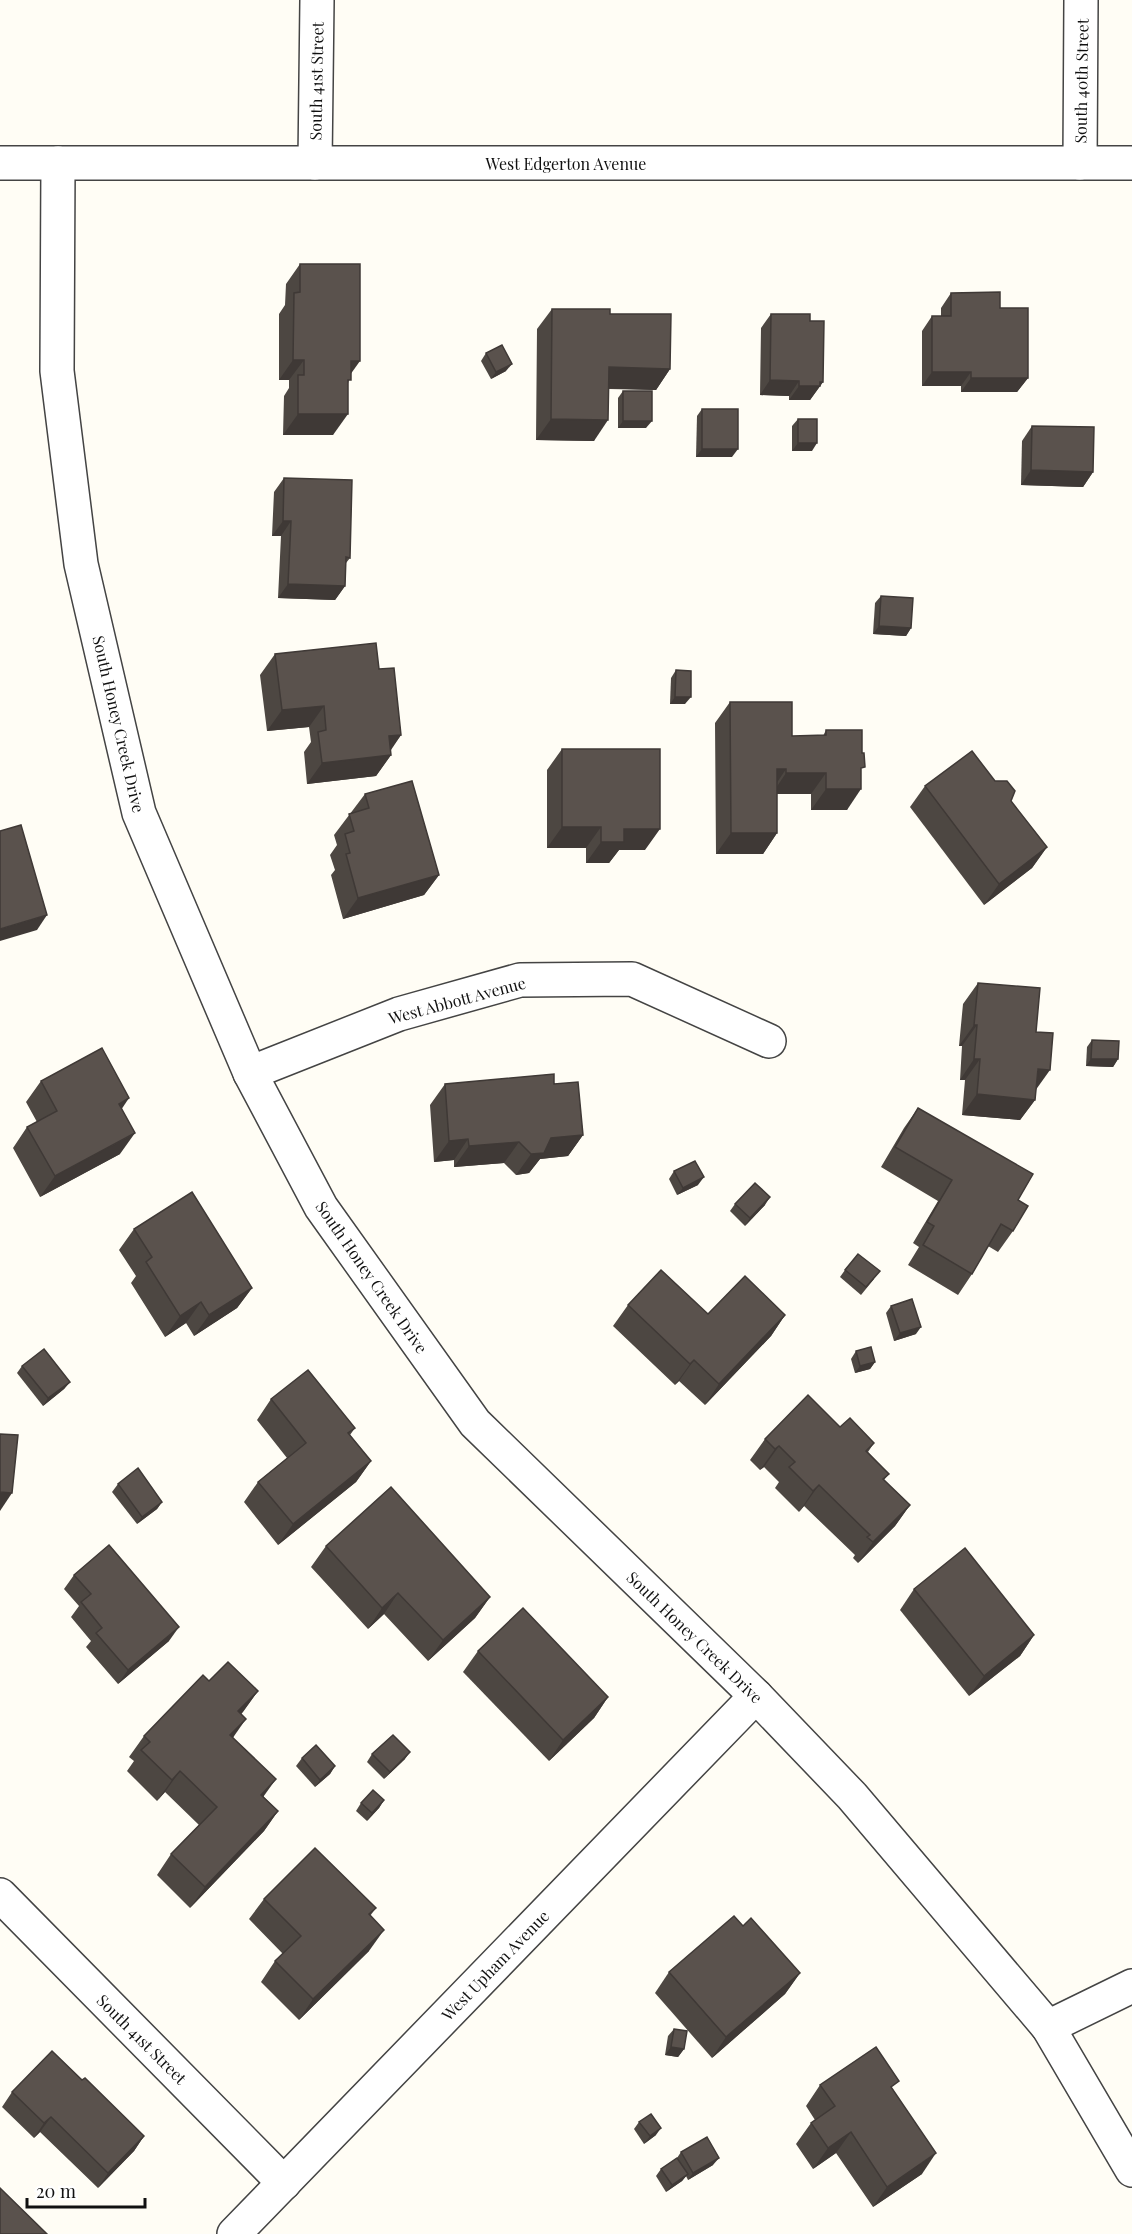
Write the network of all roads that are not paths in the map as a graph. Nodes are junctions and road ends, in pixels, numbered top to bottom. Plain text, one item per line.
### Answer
1 (317, 0) edge
2 (1081, 0) edge
3 (0, 163) edge
4 (58, 163) junction
5 (315, 163) junction
6 (1080, 163) junction
7 (1132, 163) edge
8 (769, 1041) dead end
9 (250, 1073) junction
10 (756, 1696) junction
11 (0, 1895) edge
12 (1132, 1986) edge
13 (1048, 2027) junction
14 (1132, 2170) edge
15 (284, 2183) junction
16 (234, 2234) edge

1 - 5 street, South 41st Street
2 - 6 street, South 40th Street
3 - 4 street, West Edgerton Avenue
4 - 5 street, West Edgerton Avenue
4 - 9 street, South Honey Creek Drive
5 - 6 street, West Edgerton Avenue
6 - 7 street, West Edgerton Avenue
8 - 9 street, West Abbott Avenue
9 - 10 street, South Honey Creek Drive
10 - 13 street, South Honey Creek Drive
10 - 15 street, West Upham Avenue
11 - 15 street, South 41st Street
12 - 13 street
13 - 14 street, South Honey Creek Drive
15 - 16 street, West Upham Avenue

